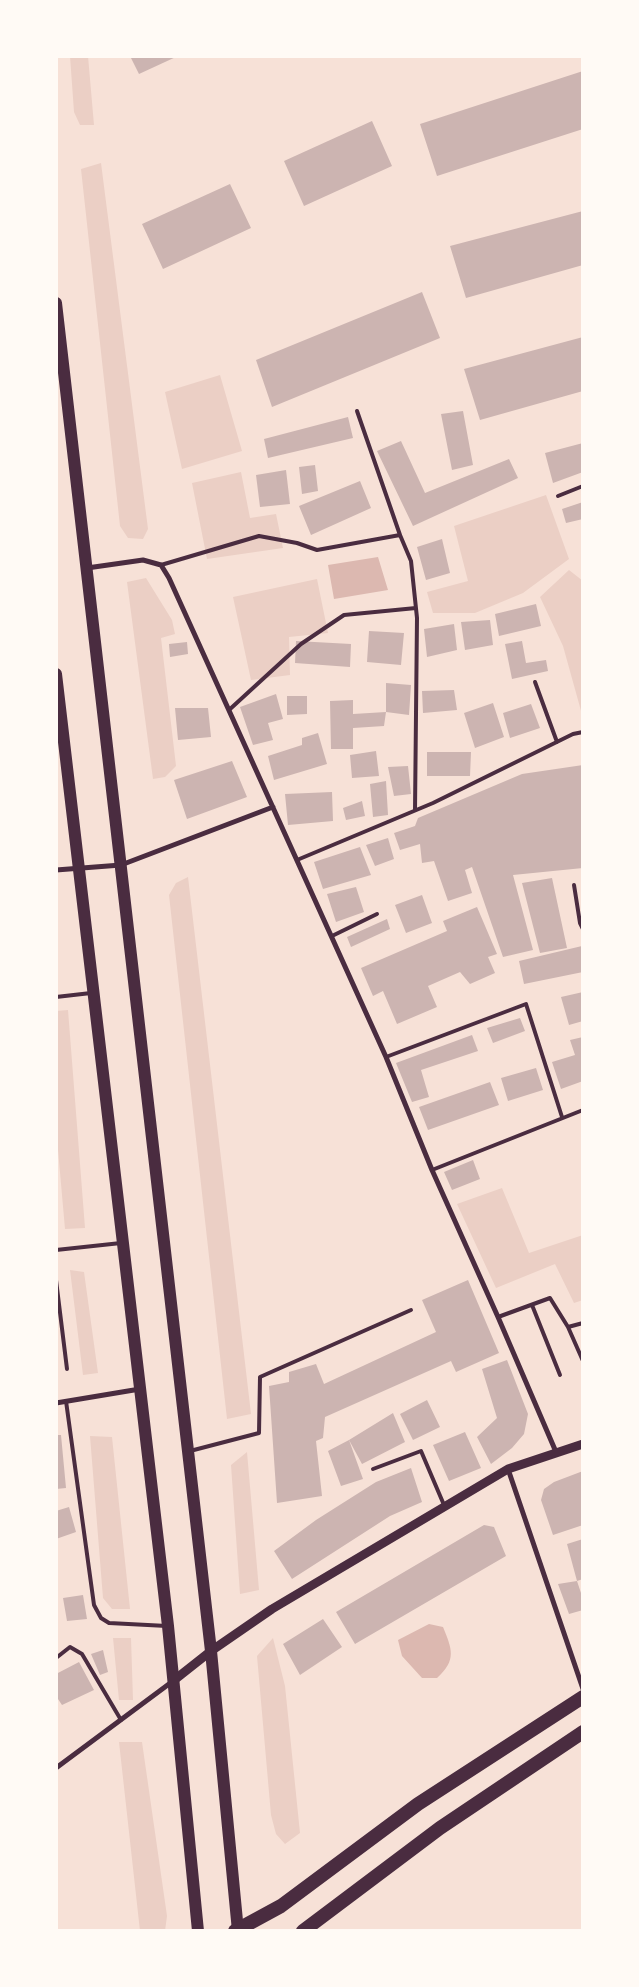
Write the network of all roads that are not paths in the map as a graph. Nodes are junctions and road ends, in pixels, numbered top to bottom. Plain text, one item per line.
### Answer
1 (56, 303) edge
2 (357, 411) dead end
3 (583, 486) edge
4 (558, 496) dead end
5 (400, 535) junction
6 (161, 565) junction
7 (87, 568) junction
8 (416, 608) junction
9 (56, 674) edge
10 (535, 682) dead end
11 (58, 700) edge
12 (229, 710) junction
13 (583, 732) edge
14 (557, 742) junction
15 (273, 807) junction
16 (415, 810) junction
17 (297, 860) junction
18 (121, 865) junction
19 (79, 868) junction
20 (56, 870) edge
21 (574, 885) dead end
22 (377, 914) dead end
23 (583, 929) edge
24 (332, 936) junction
25 (94, 993) junction
26 (56, 997) edge
27 (386, 1057) junction
28 (583, 1110) edge
29 (562, 1117) junction
30 (432, 1170) junction
31 (123, 1243) junction
32 (56, 1250) edge
33 (56, 1280) edge
34 (532, 1305) junction
35 (411, 1310) dead end
36 (498, 1317) junction
37 (583, 1322) edge
38 (568, 1327) junction
39 (583, 1361) edge
40 (67, 1370) dead end
41 (560, 1375) dead end
42 (140, 1389) junction
43 (66, 1401) junction
44 (56, 1403) edge
45 (583, 1444) edge
46 (188, 1452) junction
47 (556, 1452) junction
48 (373, 1469) dead end
49 (508, 1469) junction
50 (444, 1506) junction
51 (168, 1626) junction
52 (211, 1651) junction
53 (56, 1658) edge
54 (173, 1681) junction
55 (583, 1689) edge
56 (583, 1697) edge
57 (121, 1720) junction
58 (582, 1735) edge
59 (56, 1768) edge
60 (237, 1930) edge
61 (198, 1931) edge
62 (303, 1931) edge

1 - 7 main road
2 - 5 lane
3 - 4 lane
5 - 6 lane
5 - 8 lane
6 - 7 street
6 - 12 street
7 - 18 main road
8 - 12 lane
8 - 16 lane
9 - 11 main road
10 - 14 lane
11 - 19 main road
12 - 15 street
13 - 14 lane
14 - 16 lane
15 - 17 street
15 - 18 street
16 - 17 lane
17 - 24 street
18 - 19 street
18 - 46 main road
19 - 20 street
19 - 25 main road
21 - 23 lane
22 - 24 lane
24 - 27 street
25 - 26 lane
25 - 31 main road
27 - 29 lane
27 - 30 street
28 - 29 lane
29 - 30 lane
30 - 36 street
31 - 32 lane
31 - 42 main road
33 - 40 lane
34 - 36 lane
34 - 38 lane
34 - 41 lane
35 - 46 lane
36 - 47 street
37 - 38 lane
38 - 39 lane
42 - 43 street
42 - 51 main road
43 - 44 street
43 - 51 lane
45 - 47 street
46 - 52 main road
47 - 49 street
48 - 50 lane
49 - 50 street
49 - 55 street
50 - 52 street
51 - 54 main road
52 - 54 street
52 - 60 main road
53 - 57 lane
54 - 57 street
54 - 61 main road
56 - 60 highway
57 - 59 street
58 - 62 highway

